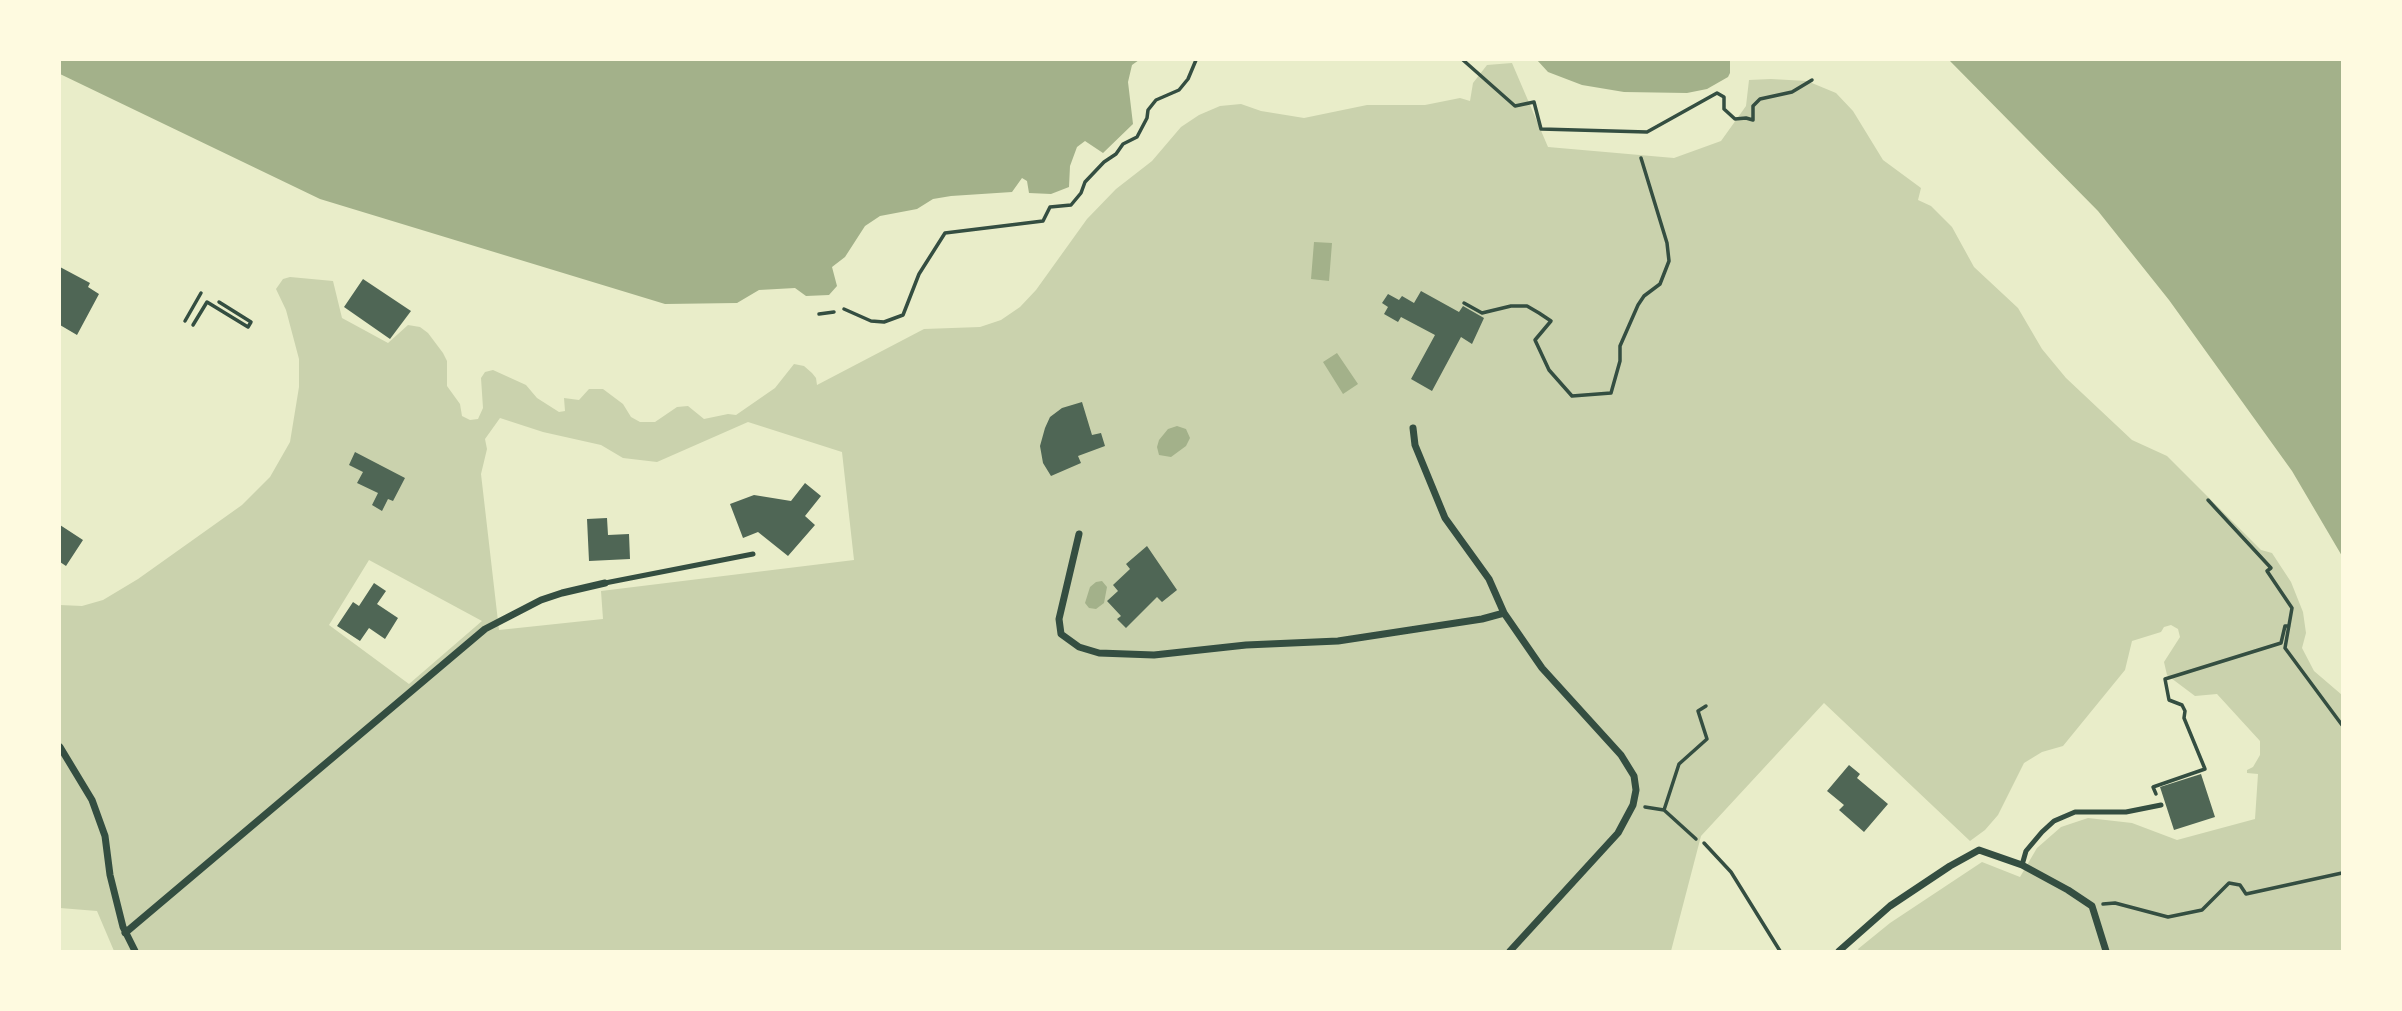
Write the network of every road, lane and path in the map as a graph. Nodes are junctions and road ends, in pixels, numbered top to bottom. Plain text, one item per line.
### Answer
1 (1196, 60) edge
2 (1463, 60) edge
3 (1812, 80) dead end
4 (1641, 159) dead end
5 (201, 293) dead end
6 (219, 302) dead end
7 (1464, 303) dead end
8 (844, 309) dead end
9 (834, 312) dead end
10 (819, 314) dead end
11 (185, 321) dead end
12 (193, 325) dead end
13 (1413, 428) dead end
14 (2208, 500) dead end
15 (1079, 534) dead end
16 (752, 554) dead end
17 (605, 583) joint
18 (1504, 613) junction
19 (2289, 626) junction
20 (1706, 706) dead end
21 (2343, 725) edge
22 (60, 747) edge
23 (1633, 805) junction
24 (2161, 805) joint
25 (1664, 810) junction
26 (1696, 839) dead end
27 (1704, 843) dead end
28 (2022, 865) junction
29 (2343, 873) edge
30 (2115, 902) dead end
31 (125, 933) junction
32 (135, 951) edge
33 (1510, 951) edge
34 (1780, 951) edge
35 (1839, 951) edge
36 (2106, 951) edge

1 - 8 path
2 - 3 path
4 - 7 path
5 - 11 path
6 - 12 path
9 - 10 path
13 - 18 street
14 - 19 path
15 - 18 street
16 - 17 lane
17 - 31 street
18 - 23 street
19 - 21 path
19 - 24 path
20 - 25 path
22 - 31 street
23 - 25 path
23 - 33 street
24 - 28 lane
25 - 26 path
27 - 34 path
28 - 35 street
28 - 36 street
29 - 30 path
31 - 32 street

